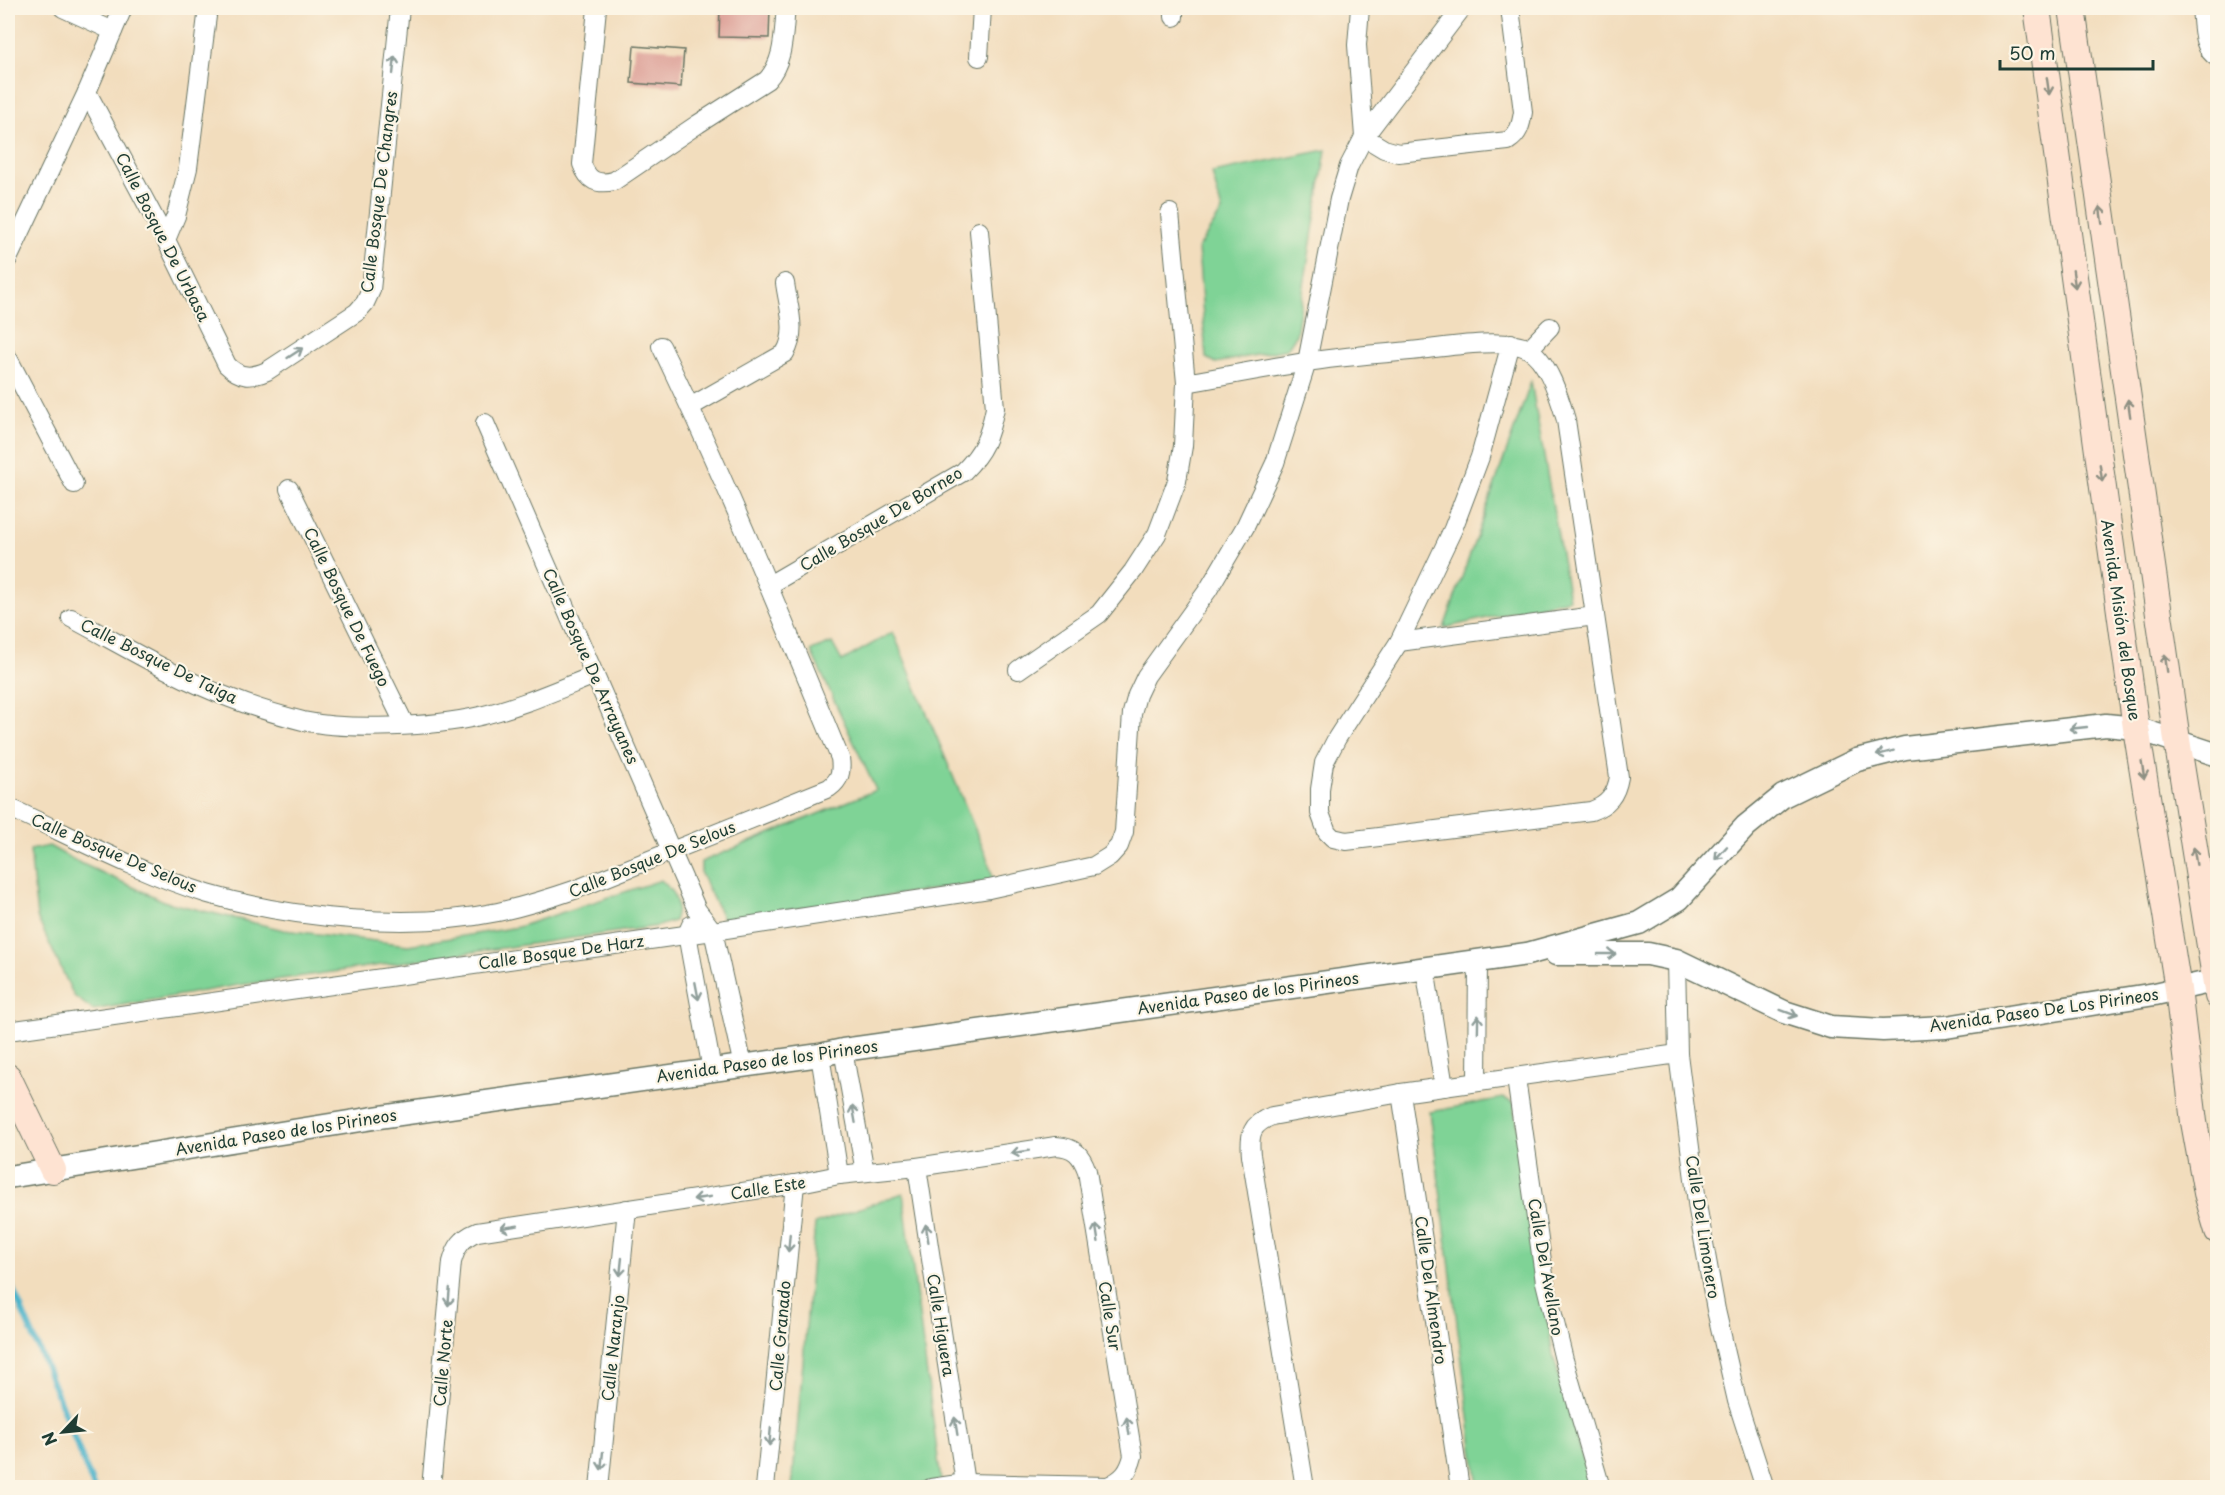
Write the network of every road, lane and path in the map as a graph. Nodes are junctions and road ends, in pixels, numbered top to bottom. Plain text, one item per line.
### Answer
1 (63, 8) edge
2 (123, 8) edge
3 (208, 8) edge
4 (400, 8) edge
5 (597, 8) edge
6 (786, 8) edge
7 (982, 8) edge
8 (1360, 8) edge
9 (1462, 8) edge
10 (1510, 8) edge
11 (2037, 8) edge
12 (2072, 8) edge
13 (2201, 8) edge
14 (113, 31) junction
15 (979, 57) dead end
16 (2217, 58) edge
17 (87, 92) junction
18 (1364, 137) junction
19 (1170, 213) dead end
20 (978, 231) dead end
21 (166, 240) junction
22 (8, 259) edge
23 (785, 283) dead end
24 (1550, 327) dead end
25 (1511, 344) junction
26 (661, 346) dead end
27 (1529, 349) junction
28 (8, 358) edge
29 (1307, 362) junction
30 (243, 376) joint
31 (1186, 383) junction
32 (690, 407) junction
33 (485, 423) dead end
34 (74, 484) dead end
35 (289, 489) dead end
36 (769, 585) junction
37 (1594, 616) junction
38 (72, 618) dead end
39 (1399, 642) junction
40 (1018, 669) dead end
41 (595, 675) junction
42 (405, 725) junction
43 (2136, 728) junction
44 (2177, 740) junction
45 (2217, 755) edge
46 (8, 807) edge
47 (672, 851) junction
48 (697, 910) junction
49 (713, 931) junction
50 (687, 934) junction
51 (1527, 954) junction
52 (1676, 960) junction
53 (1478, 961) junction
54 (1425, 968) junction
55 (2217, 986) edge
56 (2178, 989) junction
57 (8, 1032) edge
58 (843, 1050) junction
59 (1678, 1054) junction
60 (820, 1055) junction
61 (743, 1066) junction
62 (712, 1070) junction
63 (8, 1077) edge
64 (1516, 1078) junction
65 (1477, 1082) junction
66 (1444, 1087) junction
67 (1401, 1093) junction
68 (1077, 1151) joint
69 (917, 1167) junction
70 (53, 1170) junction
71 (865, 1172) junction
72 (839, 1175) junction
73 (8, 1177) edge
74 (795, 1184) junction
75 (627, 1209) junction
76 (2217, 1231) edge
77 (461, 1241) joint
78 (965, 1484) junction
79 (431, 1488) edge
80 (599, 1488) edge
81 (765, 1488) edge
82 (931, 1488) edge
83 (1305, 1488) edge
84 (1460, 1488) edge
85 (1601, 1488) edge
86 (1765, 1488) edge

1 - 14 street
2 - 14 street
3 - 21 street
30 -> 4 street, Calle Bosque De Changres
5 - 6 street
7 - 15 street
8 - 18 street
9 - 18 street
10 - 18 street
11 -> 43 main road, Avenida Misión del Bosque
44 -> 12 main road
13 - 16 street
14 - 17 street
17 - 21 street, Calle Bosque De Urbasa
17 - 22 street
18 - 29 street
19 - 31 street
20 - 36 street, Calle Bosque De Borneo
21 - 30 street, Calle Bosque De Urbasa
23 - 32 street
24 - 27 street
25 - 27 street
25 - 29 street
25 - 39 street
26 - 32 street, Calle Bosque De Selous
27 - 37 street
28 - 34 street
29 - 31 street
29 - 49 street, Calle Bosque De Harz
31 - 40 street
32 - 36 street, Calle Bosque De Selous
33 - 41 street, Calle Bosque De Arrayanes
35 - 42 street, Calle Bosque De Fuego
36 - 47 street, Calle Bosque De Selous
37 - 39 street
37 - 39 street
38 - 42 street, Calle Bosque De Taiga
41 - 42 street, Calle Bosque De Taiga
41 - 47 street, Calle Bosque De Arrayanes
43 - 44 street
43 -> 51 street
43 -> 56 main road, Avenida Misión del Bosque
44 - 45 street
55 -> 44 main road
46 - 47 street, Calle Bosque De Selous
47 - 48 street, Calle Bosque De Arrayanes
48 - 49 street, Calle Bosque De Arrayanes
48 - 50 street
49 - 50 street, Calle Bosque De Harz
49 - 61 street, Calle Bosque De Arrayanes
50 - 57 street, Calle Bosque De Harz
50 -> 62 street
51 -> 52 street, Avenida Paseo De Los Pirineos
51 - 53 street, Avenida Paseo de los Pirineos
52 -> 56 street, Avenida Paseo De Los Pirineos
52 - 59 street, Calle Del Limonero
53 - 54 street, Avenida Paseo de los Pirineos
65 -> 53 street
54 - 58 street, Avenida Paseo de los Pirineos
54 - 66 street
55 - 56 street, Avenida Paseo De Los Pirineos
56 - 76 main road, Avenida Misión del Bosque
58 - 60 street, Avenida Paseo de los Pirineos
71 -> 58 street
59 - 64 street
59 - 86 street, Calle Del Limonero
60 - 61 street, Avenida Paseo de los Pirineos
60 - 72 street
61 - 62 street, Avenida Paseo de los Pirineos
62 - 70 street, Avenida Paseo de los Pirineos
63 - 70 main road
64 - 65 street
64 - 85 street, Calle Del Avellano
65 - 66 street
66 - 67 street
67 - 83 street
67 - 84 street, Calle Del Almendro
68 -> 69 street, Calle Este
78 -> 68 street, Calle Sur
69 - 71 street, Calle Este
78 -> 69 street, Calle Higuera
70 - 73 street, Avenida Paseo de los Pirineos
71 - 72 street, Calle Este
72 - 74 street, Calle Este
74 -> 75 street, Calle Este
74 -> 81 street, Calle Granado
75 -> 77 street, Calle Este
75 -> 80 street, Calle Naranjo
77 -> 79 street, Calle Norte
78 - 82 street

